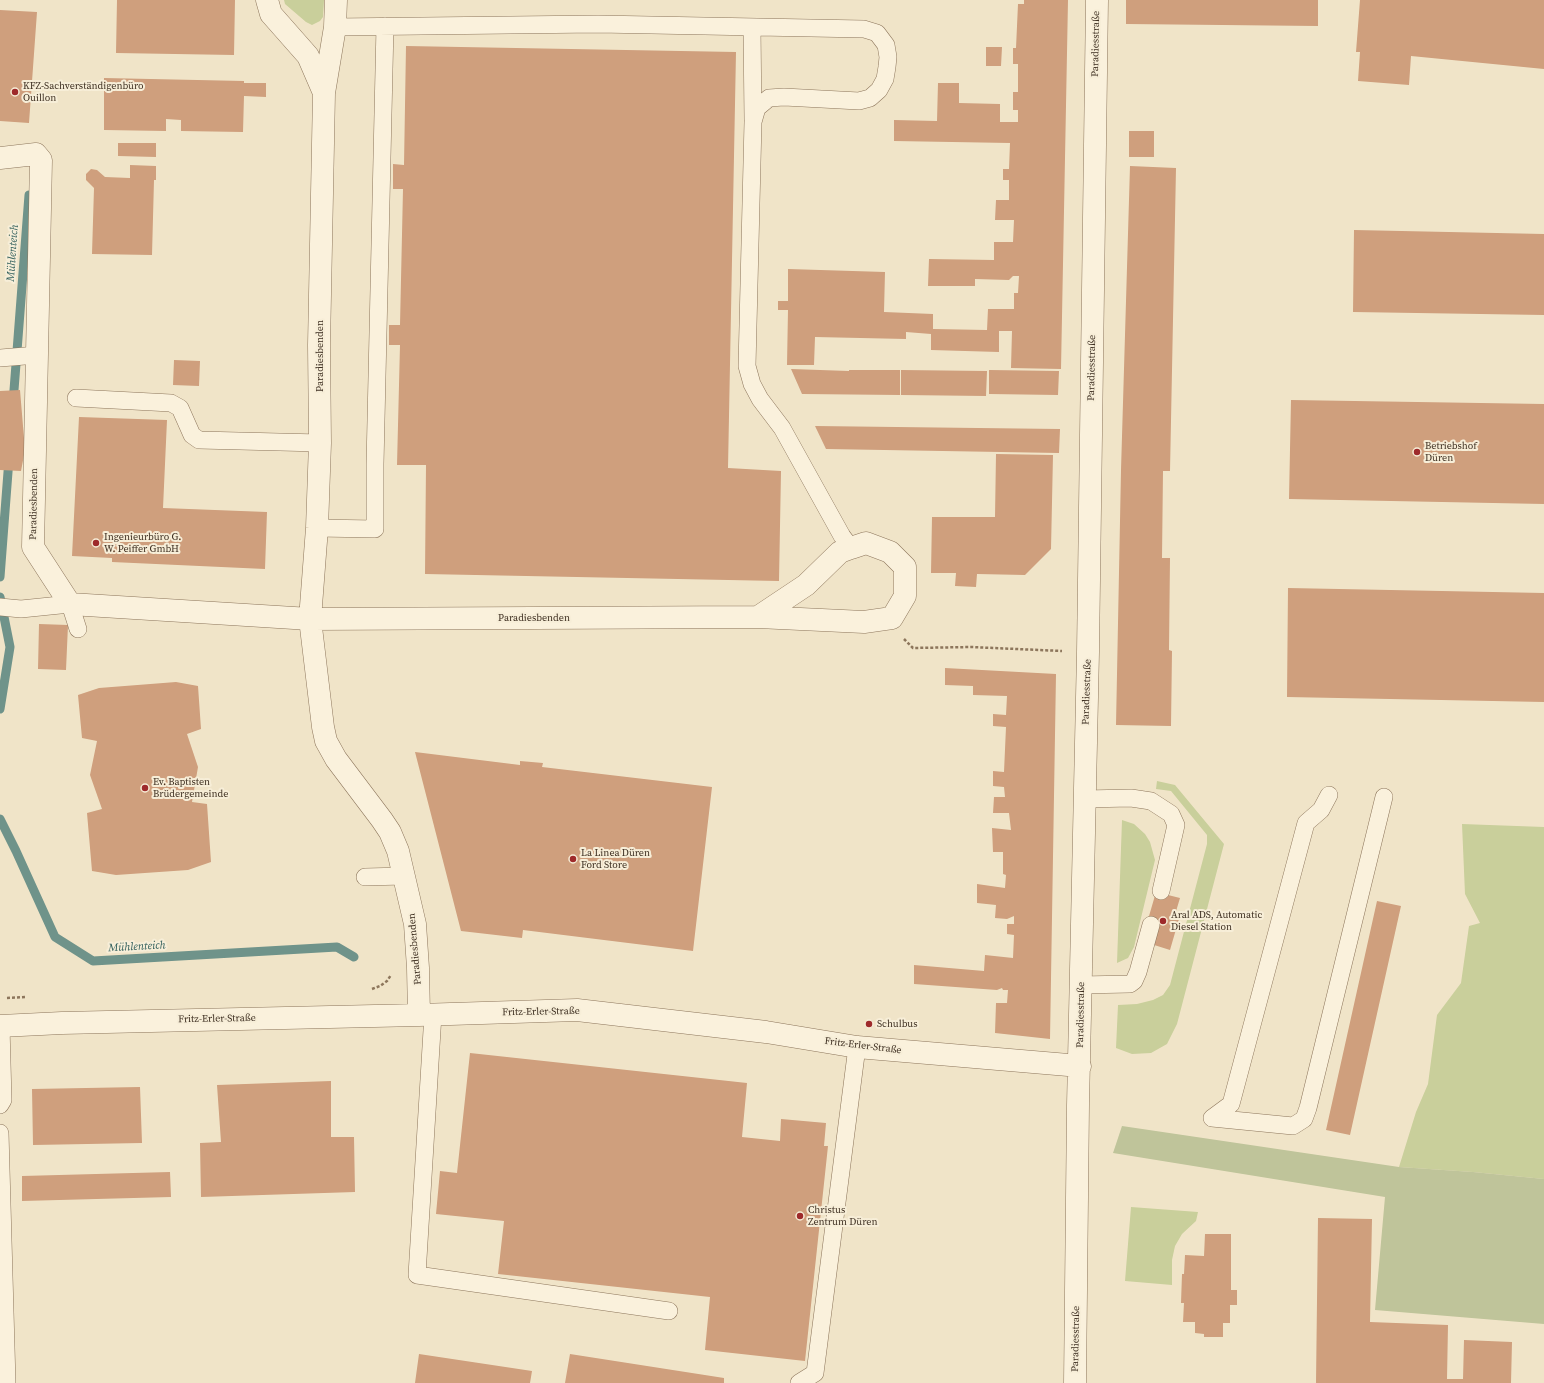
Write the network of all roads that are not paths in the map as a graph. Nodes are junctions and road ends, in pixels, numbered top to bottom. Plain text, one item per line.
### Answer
1 (267, 0) edge
2 (336, 0) edge
3 (1097, 0) edge
4 (385, 26) junction
5 (335, 27) junction
6 (752, 27) junction
7 (324, 93) junction
8 (753, 122) junction
9 (0, 158) edge
10 (37, 355) junction
11 (0, 358) edge
12 (76, 398) dead end
13 (320, 443) junction
14 (317, 528) junction
15 (851, 548) junction
16 (70, 604) junction
17 (0, 607) edge
18 (758, 617) junction
19 (310, 619) junction
20 (78, 629) dead end
21 (1329, 795) dead end
22 (1384, 797) dead end
23 (1085, 799) junction
24 (404, 876) junction
25 (365, 878) dead end
26 (1161, 891) dead end
27 (1151, 925) dead end
28 (1081, 985) junction
29 (426, 1015) junction
30 (0, 1026) edge
31 (858, 1047) junction
32 (1080, 1066) junction
33 (0, 1105) edge
34 (0, 1133) edge
35 (669, 1310) dead end
36 (7, 1383) edge
37 (799, 1383) edge
38 (1075, 1383) edge

1 - 7 street, Paradiesbenden
2 - 5 street, Paradiesbenden
3 - 23 street, Paradiesstraße
4 - 5 lane
4 - 6 lane
4 - 14 lane
5 - 7 street, Paradiesbenden
6 - 8 lane
6 - 8 lane
7 - 13 street, Paradiesbenden
8 - 15 lane
9 - 10 street, Paradiesbenden
10 - 11 lane
10 - 16 street, Paradiesbenden
12 - 13 lane
13 - 14 street, Paradiesbenden
14 - 19 street, Paradiesbenden
15 - 18 street, Paradiesbenden
15 - 18 street, Paradiesbenden
16 - 17 lane
16 - 19 street, Paradiesbenden
16 - 20 lane
18 - 19 street, Paradiesbenden
19 - 24 street, Paradiesbenden
21 - 22 lane
23 - 26 lane
23 - 28 street, Paradiesstraße
24 - 25 lane
24 - 29 street, Paradiesbenden
27 - 28 lane
28 - 32 street, Paradiesstraße
29 - 30 street, Fritz-Erler-Straße
29 - 31 street, Fritz-Erler-Straße
29 - 35 lane
30 - 33 lane
31 - 32 street, Fritz-Erler-Straße
31 - 37 lane
32 - 38 street, Paradiesstraße
34 - 36 lane

